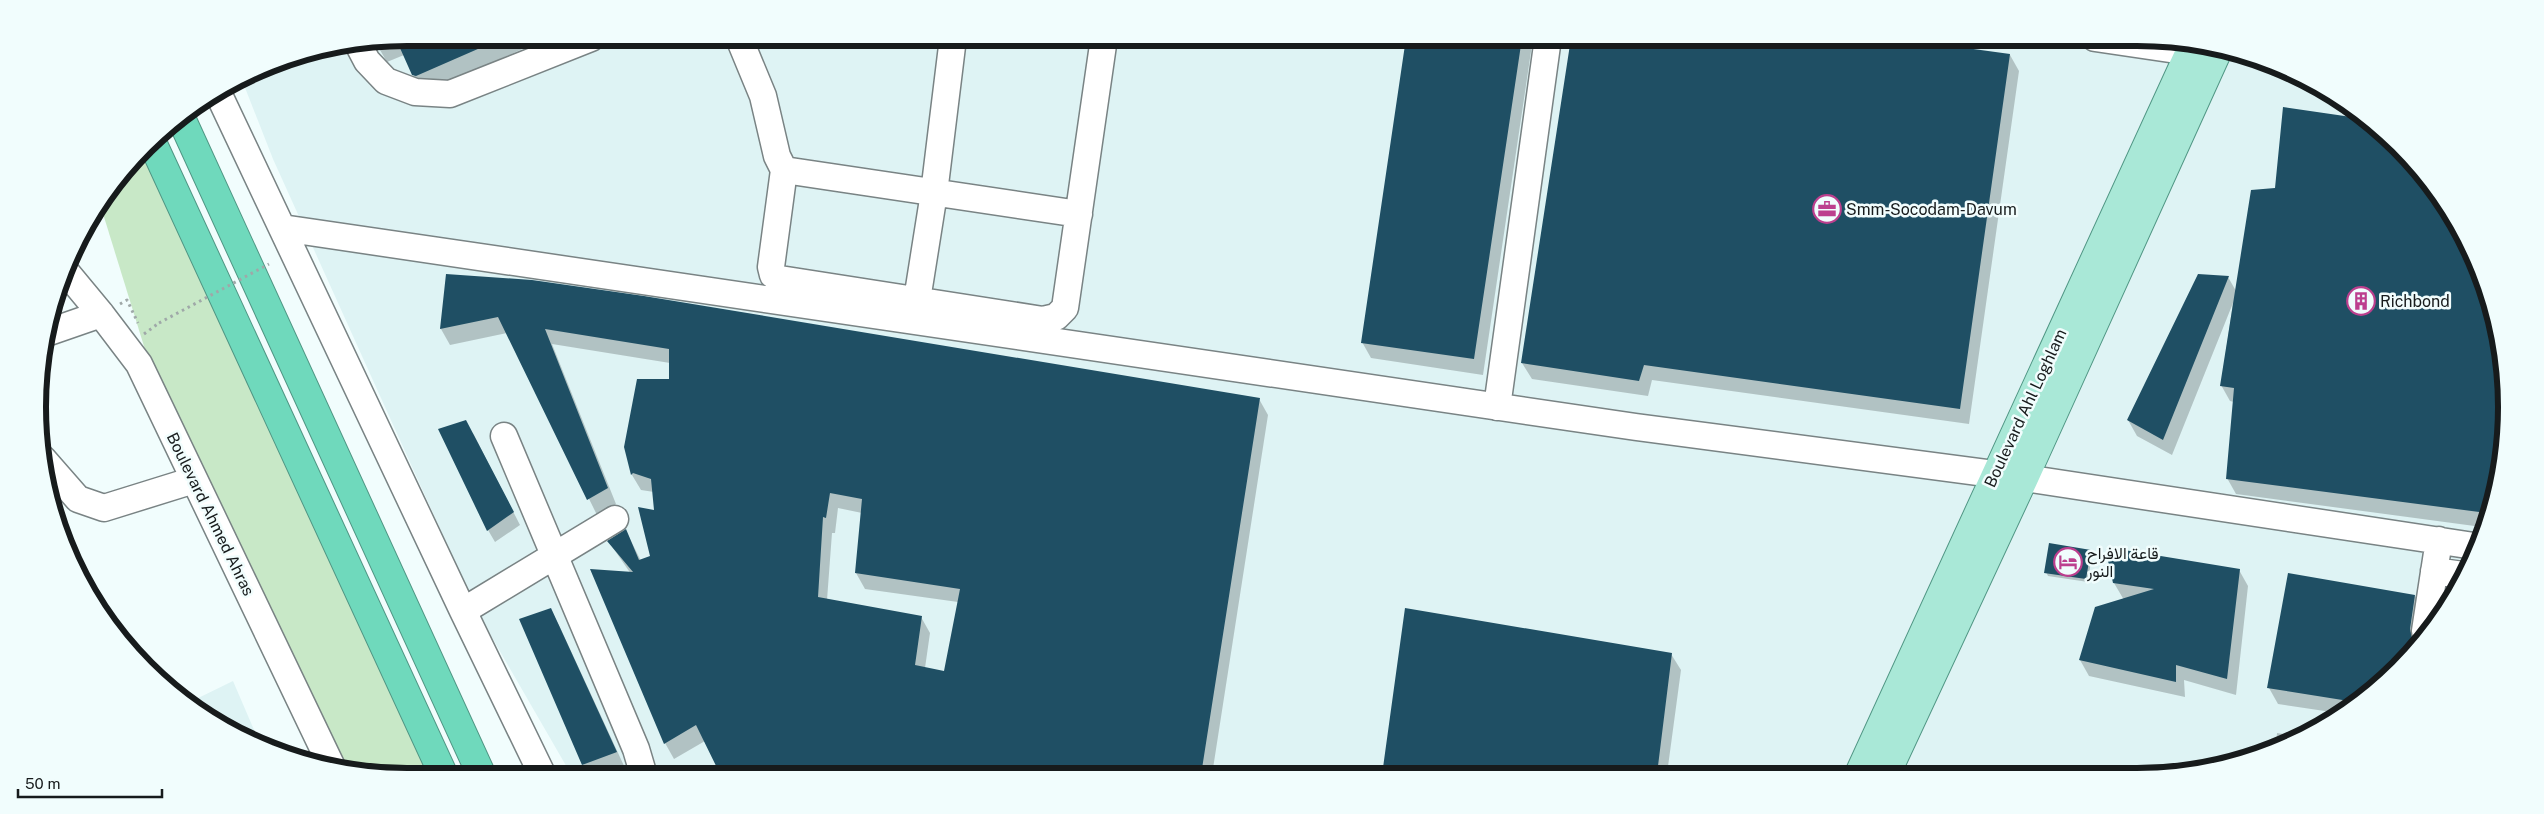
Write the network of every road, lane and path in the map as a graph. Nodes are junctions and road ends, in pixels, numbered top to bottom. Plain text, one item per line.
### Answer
1 (571, 46) edge
2 (742, 46) edge
3 (952, 46) edge
4 (1103, 46) edge
5 (1547, 46) edge
6 (361, 49) edge
7 (2191, 50) edge
8 (2216, 55) edge
9 (221, 99) edge
10 (184, 124) edge
11 (155, 149) edge
12 (784, 170) junction
13 (934, 193) junction
14 (1079, 214) junction
15 (282, 228) junction
16 (269, 264) dead end
17 (71, 277) edge
18 (917, 300) junction
19 (102, 314) junction
20 (55, 330) edge
21 (144, 335) dead end
22 (1497, 407) junction
23 (504, 436) dead end
24 (52, 469) edge
25 (1995, 474) junction
26 (2024, 478) junction
27 (194, 480) junction
28 (615, 519) dead end
29 (2439, 540) junction
30 (2470, 545) edge
31 (555, 556) junction
32 (2434, 571) junction
33 (2457, 574) edge
34 (463, 611) junction
35 (2426, 622) edge
36 (1936, 634) junction
37 (329, 759) edge
38 (440, 768) edge
39 (478, 768) edge
40 (539, 768) edge
41 (642, 768) edge
42 (1862, 768) edge
43 (1888, 768) edge

1 - 6 street
2 - 12 street
3 - 13 street
4 - 14 street
5 - 22 street
7 - 25 main road, Boulevard Ahl Loghlam
8 - 26 main road, Boulevard Ahl Loghlam
9 - 15 street
10 - 39 highway
11 - 38 highway
12 - 13 street
12 - 18 street
13 - 14 street
13 - 18 street
14 - 18 street
15 - 22 street
15 - 34 street
16 - 21 path, bridge
17 - 19 street, Boulevard Ahmed Ahras
19 - 20 street
19 - 27 street, Boulevard Ahmed Ahras
22 - 25 street
23 - 31 street
24 - 27 street
25 - 26 street
25 - 36 main road, Boulevard Ahl Loghlam
26 - 29 street
26 - 36 main road, Boulevard Ahl Loghlam
27 - 37 street, Boulevard Ahmed Ahras
28 - 31 street
29 - 30 street
29 - 32 street
31 - 34 street
31 - 41 street
32 - 33 street
32 - 35 street
34 - 40 street
36 - 42 main road, Boulevard Ahl Loghlam
36 - 43 main road, Boulevard Ahl Loghlam

